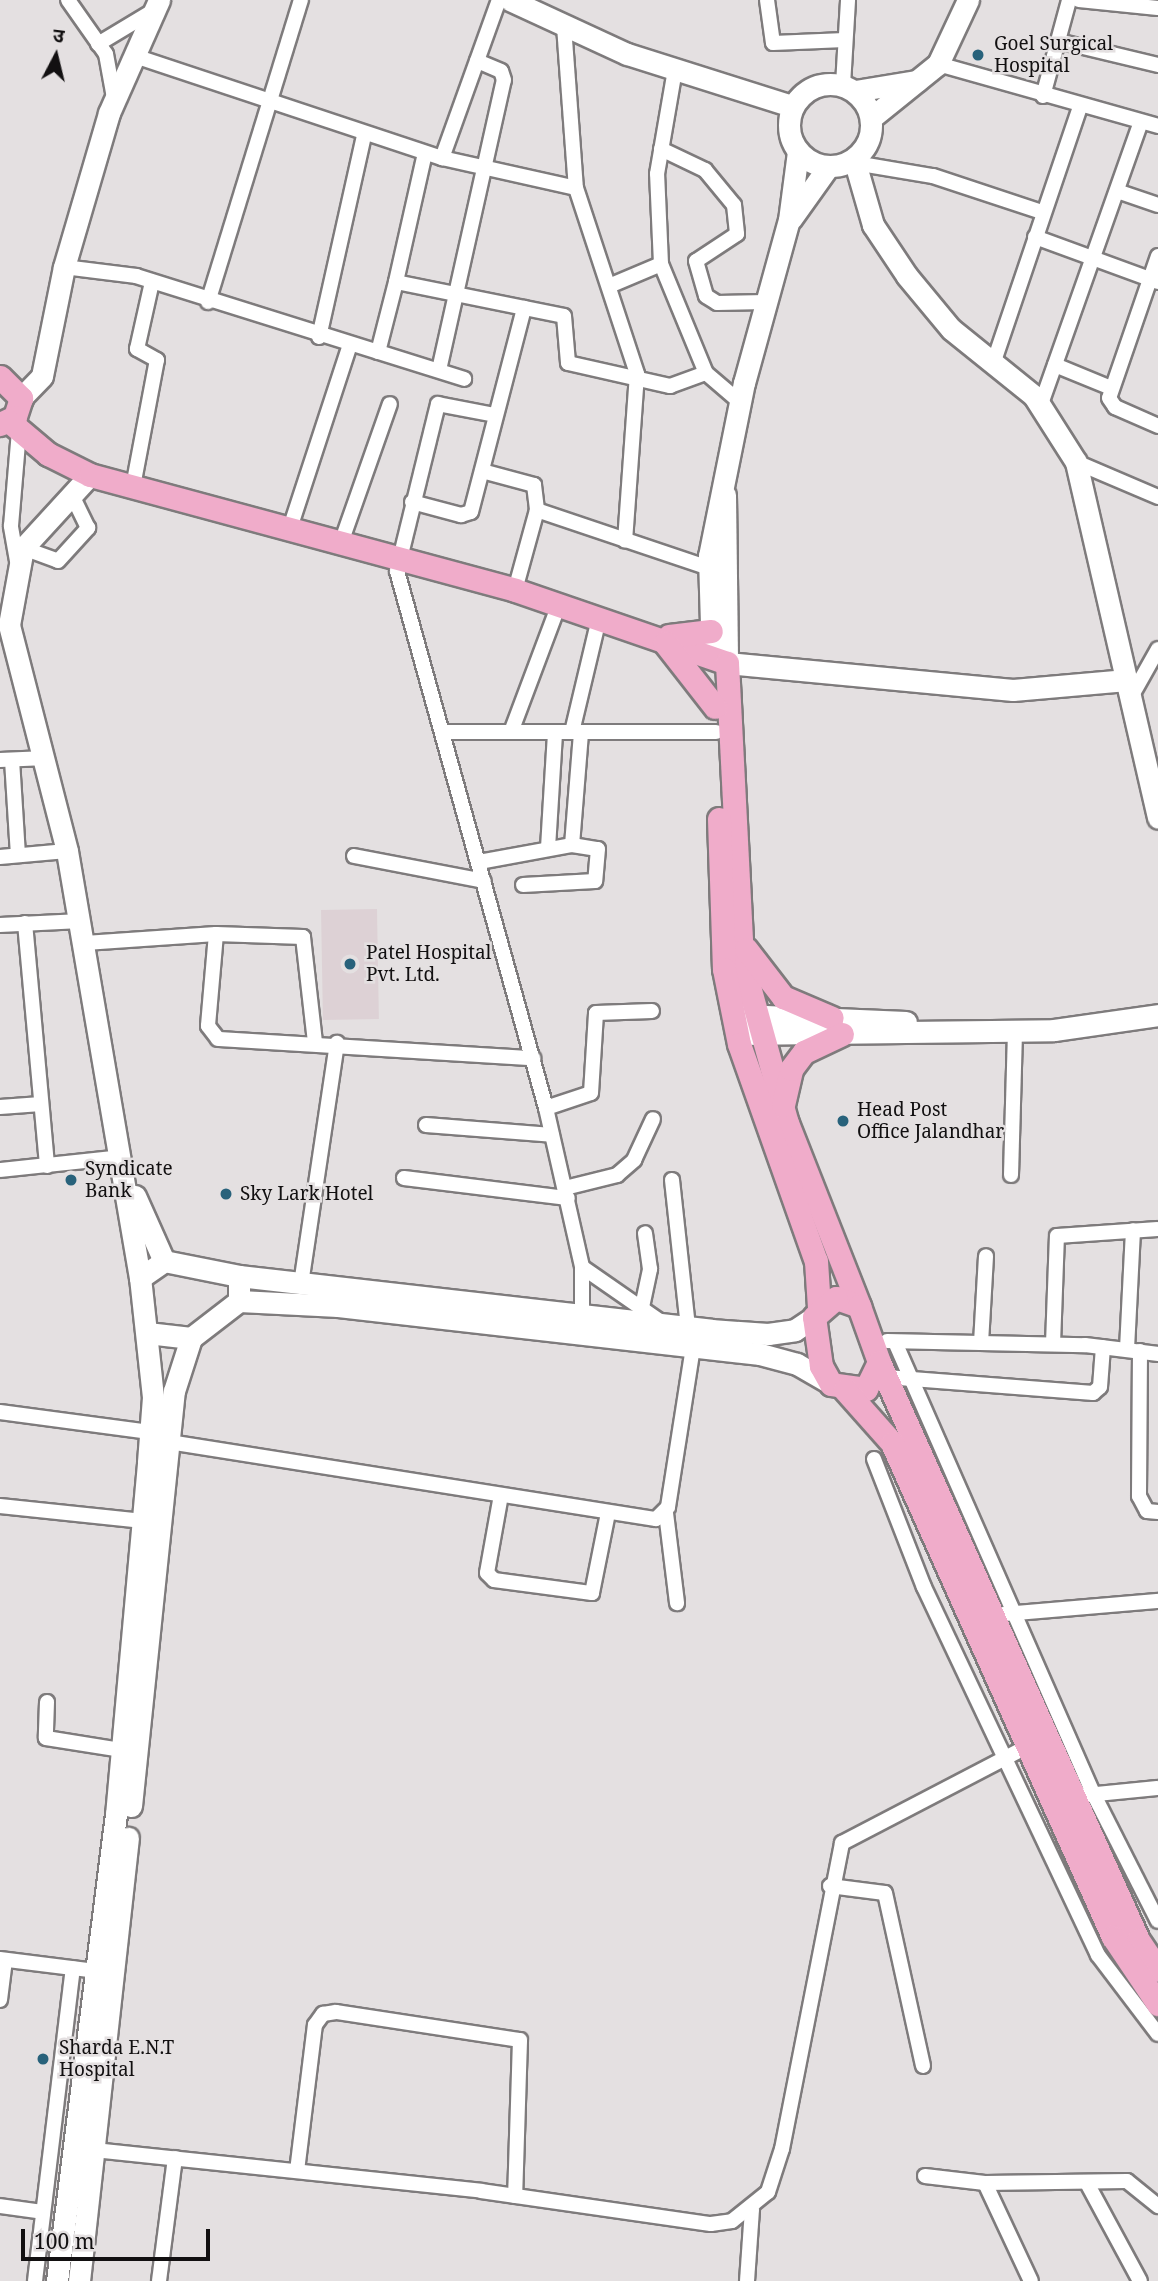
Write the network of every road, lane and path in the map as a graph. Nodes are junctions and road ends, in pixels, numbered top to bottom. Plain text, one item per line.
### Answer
1 (68, 0) edge
2 (301, 0) edge
3 (499, 0) edge
4 (510, 0) edge
5 (767, 0) edge
6 (848, 0) edge
7 (955, 0) edge
8 (968, 0) edge
9 (1069, 0) edge
10 (1079, 0) edge
11 (156, 6) edge
12 (1158, 8) edge
13 (564, 26) junction
14 (960, 26) junction
15 (845, 40) junction
16 (1058, 41) junction
17 (98, 44) junction
18 (135, 56) junction
19 (477, 61) junction
20 (938, 64) junction
21 (1158, 65) edge
22 (675, 70) junction
23 (919, 81) junction
24 (849, 88) junction
25 (1043, 96) junction
26 (115, 101) junction
27 (273, 106) junction
28 (792, 106) junction
29 (1080, 107) junction
30 (871, 118) junction
31 (1141, 122) junction
32 (1158, 126) edge
33 (364, 135) junction
34 (661, 149) junction
35 (798, 152) junction
36 (425, 153) junction
37 (442, 158) junction
38 (854, 161) junction
39 (828, 167) junction
40 (485, 169) junction
41 (576, 188) junction
42 (1117, 191) junction
43 (1158, 205) edge
44 (1042, 212) junction
45 (789, 220) junction
46 (1035, 237) junction
47 (1158, 256) edge
48 (1094, 257) junction
49 (661, 264) junction
50 (64, 267) junction
51 (1154, 280) edge
52 (152, 282) junction
53 (396, 282) junction
54 (609, 286) junction
55 (460, 297) junction
56 (208, 302) junction
57 (766, 302) junction
58 (524, 309) junction
59 (320, 337) junction
60 (350, 345) junction
61 (377, 352) junction
62 (993, 364) junction
63 (1055, 365) junction
64 (439, 370) junction
65 (706, 373) junction
66 (636, 374) junction
67 (0, 377) edge
68 (464, 379) dead end
69 (1111, 388) junction
70 (741, 403) junction
71 (390, 404) dead end
72 (1041, 404) junction
73 (495, 415) junction
74 (14, 417) edge
75 (1158, 426) edge
76 (1076, 462) junction
77 (482, 471) junction
78 (90, 475) junction
79 (135, 477) junction
80 (158, 489) junction
81 (72, 495) junction
82 (725, 495) junction
83 (1158, 497) edge
84 (412, 502) junction
85 (537, 510) junction
86 (291, 525) junction
87 (342, 540) junction
88 (625, 541) junction
89 (20, 555) junction
90 (398, 557) junction
91 (709, 568) junction
92 (12, 589) junction
93 (514, 590) junction
94 (558, 604) junction
95 (599, 619) junction
96 (0, 629) edge
97 (711, 631) junction
98 (652, 637) junction
99 (1158, 649) edge
100 (720, 660) junction
101 (1129, 688) junction
102 (715, 707) junction
103 (444, 732) junction
104 (511, 732) junction
105 (555, 732) junction
106 (577, 732) junction
107 (716, 732) junction
108 (46, 758) junction
109 (6, 760) edge
110 (1157, 813) edge
111 (572, 845) junction
112 (548, 848) junction
113 (67, 851) junction
114 (18, 855) junction
115 (354, 856) dead end
116 (0, 857) edge
117 (479, 862) junction
118 (484, 881) junction
119 (523, 885) dead end
120 (81, 921) junction
121 (25, 923) junction
122 (0, 925) edge
123 (216, 934) junction
124 (741, 940) junction
125 (85, 943) junction
126 (652, 1011) dead end
127 (1158, 1015) edge
128 (746, 1024) junction
129 (837, 1026) junction
130 (1015, 1030) junction
131 (315, 1042) junction
132 (337, 1043) junction
133 (533, 1058) junction
134 (41, 1104) junction
135 (0, 1107) edge
136 (546, 1108) junction
137 (782, 1108) junction
138 (653, 1119) dead end
139 (426, 1125) dead end
140 (552, 1135) junction
141 (123, 1164) junction
142 (47, 1166) junction
143 (0, 1170) edge
144 (1011, 1175) dead end
145 (404, 1178) dead end
146 (672, 1180) dead end
147 (566, 1193) junction
148 (1158, 1229) edge
149 (1133, 1230) junction
150 (645, 1233) dead end
151 (986, 1256) dead end
152 (164, 1261) junction
153 (582, 1267) junction
154 (239, 1276) junction
155 (140, 1278) junction
156 (301, 1284) junction
157 (239, 1301) junction
158 (859, 1306) junction
159 (642, 1307) junction
160 (816, 1312) junction
161 (582, 1318) junction
162 (666, 1326) junction
163 (148, 1333) junction
164 (191, 1338) junction
165 (691, 1338) junction
166 (895, 1342) junction
167 (981, 1343) junction
168 (1053, 1345) junction
169 (1103, 1347) junction
170 (1133, 1350) junction
171 (1158, 1354) edge
172 (879, 1360) junction
173 (912, 1375) junction
174 (838, 1387) junction
175 (0, 1412) edge
176 (160, 1437) junction
177 (874, 1459) dead end
178 (501, 1495) junction
179 (0, 1506) edge
180 (1158, 1512) edge
181 (608, 1513) junction
182 (666, 1513) junction
183 (143, 1521) junction
184 (1158, 1601) edge
185 (677, 1603) dead end
186 (1005, 1614) junction
187 (47, 1702) dead end
188 (1028, 1746) junction
189 (122, 1750) junction
190 (1006, 1755) junction
191 (1158, 1788) edge
192 (1084, 1796) junction
193 (830, 1886) junction
194 (1158, 1921) edge
195 (2, 1959) edge
196 (73, 1968) junction
197 (1158, 1968) edge
198 (97, 1971) junction
199 (0, 2000) edge
200 (1158, 2004) edge
201 (1158, 2034) edge
202 (923, 2066) dead end
203 (94, 2150) junction
204 (175, 2158) junction
205 (297, 2171) junction
206 (925, 2176) dead end
207 (1087, 2182) junction
208 (985, 2183) junction
209 (515, 2196) junction
210 (0, 2206) edge
211 (1158, 2206) edge
212 (752, 2209) junction
213 (43, 2212) junction
214 (35, 2281) edge
215 (57, 2281) edge
216 (79, 2281) edge
217 (159, 2281) edge
218 (747, 2281) edge
219 (1031, 2281) edge
220 (1140, 2281) edge

1 - 17 street
2 - 27 street
3 - 19 street
4 - 13 street
5 - 15 street
6 - 15 street
7 - 14 street
8 - 14 street
9 - 16 street
10 - 12 street
11 - 17 street
11 - 18 street
13 - 22 street
13 - 41 street
14 - 20 street
15 - 24 street
16 - 21 street
16 - 25 street
17 - 26 street
18 - 26 street
18 - 27 street
19 - 37 street
19 - 40 street
20 - 23 street
20 - 25 street
22 - 28 street
22 - 34 street
23 - 24 street
23 - 30 street
24 - 28 street
24 - 30 street
25 - 29 street
26 - 50 street
27 - 33 street
27 - 56 street
28 - 35 street
29 - 31 street
29 - 44 street
30 - 38 street
31 - 32 street
31 - 42 street
33 - 36 street
33 - 59 street
34 - 49 street
34 - 57 street
35 - 39 street
35 - 45 street
36 - 37 street
36 - 53 street
37 - 40 street
38 - 39 street
38 - 44 street
38 - 62 street
39 - 45 street
40 - 41 street
40 - 55 street
41 - 54 street
42 - 43 street
42 - 48 street
44 - 46 street
45 - 57 street
46 - 48 street
46 - 62 street
47 - 51 street
48 - 51 street
48 - 63 street
49 - 54 street
49 - 65 street
50 - 52 street
50 - 74 street
51 - 69 street
52 - 56 street
52 - 79 street
53 - 55 street
53 - 61 street
54 - 66 street
55 - 58 street
55 - 64 street
56 - 59 street
57 - 70 street
58 - 66 street
58 - 73 street
59 - 60 street
60 - 61 street
60 - 86 street
61 - 64 street
62 - 72 street
63 - 69 street
63 - 72 street
64 - 68 street
65 - 66 street
65 - 70 street
66 - 88 street
67 - 74 main road
69 - 75 street
70 - 82 street
71 - 87 street
72 - 76 street
73 - 77 street
73 - 84 street
74 - 78 main road
74 - 79 main road
74 - 89 street
76 - 83 street
76 - 101 street
77 - 84 street
77 - 85 street
78 - 80 main road
78 - 81 street
79 - 80 main road
80 - 86 main road
81 - 89 street
81 - 89 street
82 - 91 street
82 - 100 street
84 - 90 street
85 - 88 street
85 - 93 street
86 - 87 main road
87 - 90 main road
88 - 91 street
89 - 92 street
90 - 93 main road
90 - 103 street
91 - 97 street
92 - 96 street
92 - 108 street
93 - 94 main road
94 - 95 main road
94 - 104 street
95 - 98 main road
95 - 106 street
97 - 98 main road
97 - 100 street
98 - 100 main road
98 - 102 main road
99 - 101 street
100 - 101 street
100 - 102 main road
100 - 124 main road
101 - 110 street
102 - 107 main road
103 - 104 street
103 - 117 street
104 - 105 street
105 - 106 street
105 - 112 street
106 - 107 street
106 - 111 street
107 - 128 main road
108 - 109 street
108 - 113 street
109 - 114 street
111 - 112 street
111 - 119 street
112 - 117 street
113 - 114 street
113 - 120 street
114 - 116 street
115 - 118 street
117 - 118 street
118 - 133 street
120 - 121 street
120 - 125 street
121 - 122 street
121 - 134 street
123 - 125 street
123 - 131 street
123 - 131 street
124 - 128 main road
124 - 129 main road
125 - 141 street
126 - 136 street
127 - 130 street
128 - 129 street
128 - 137 main road
128 - 160 main road
129 - 130 street
129 - 137 main road
130 - 144 street
131 - 132 street
132 - 133 street
132 - 156 street
133 - 136 street
134 - 135 street
134 - 142 street
136 - 140 street
137 - 158 main road
138 - 147 street
139 - 140 street
140 - 147 street
141 - 142 street
141 - 152 street
141 - 155 street
142 - 143 street
145 - 147 street
146 - 165 street
147 - 153 street
148 - 149 street
149 - 168 street
149 - 170 street
150 - 159 street
151 - 167 street
152 - 154 street
152 - 155 street
153 - 159 street
153 - 161 street
154 - 156 street
154 - 157 street
155 - 163 street
156 - 161 street
157 - 164 street
157 - 165 street
158 - 160 main road
158 - 172 main road
159 - 162 street
160 - 165 street
160 - 174 main road
161 - 162 street
162 - 165 street
163 - 164 street
163 - 176 street
164 - 176 street
165 - 174 street
165 - 182 street
166 - 167 street
166 - 172 street
166 - 173 street
167 - 168 street
168 - 169 street
169 - 170 street
169 - 173 street
170 - 171 street
170 - 180 street
172 - 173 street
172 - 174 main road
172 - 186 main road
173 - 186 street
174 - 188 main road
175 - 176 street
176 - 178 street
176 - 183 street
176 - 203 street
177 - 190 street
178 - 181 street
178 - 181 street
179 - 183 street
181 - 182 street
182 - 185 street
183 - 189 street
184 - 186 street
186 - 192 main road
187 - 189 street
188 - 190 street
188 - 200 main road
189 - 198 street
190 - 193 street
190 - 201 street
191 - 192 street
192 - 194 street
192 - 197 main road
193 - 202 street
193 - 212 street
195 - 196 street
195 - 199 street
196 - 198 street
196 - 213 street
198 - 215 street
203 - 204 street
203 - 216 street
204 - 205 street
204 - 217 street
205 - 209 street
205 - 209 street
206 - 208 street
207 - 208 street
207 - 211 street
207 - 220 street
208 - 219 street
209 - 212 street
210 - 213 street
212 - 218 street
213 - 214 street

